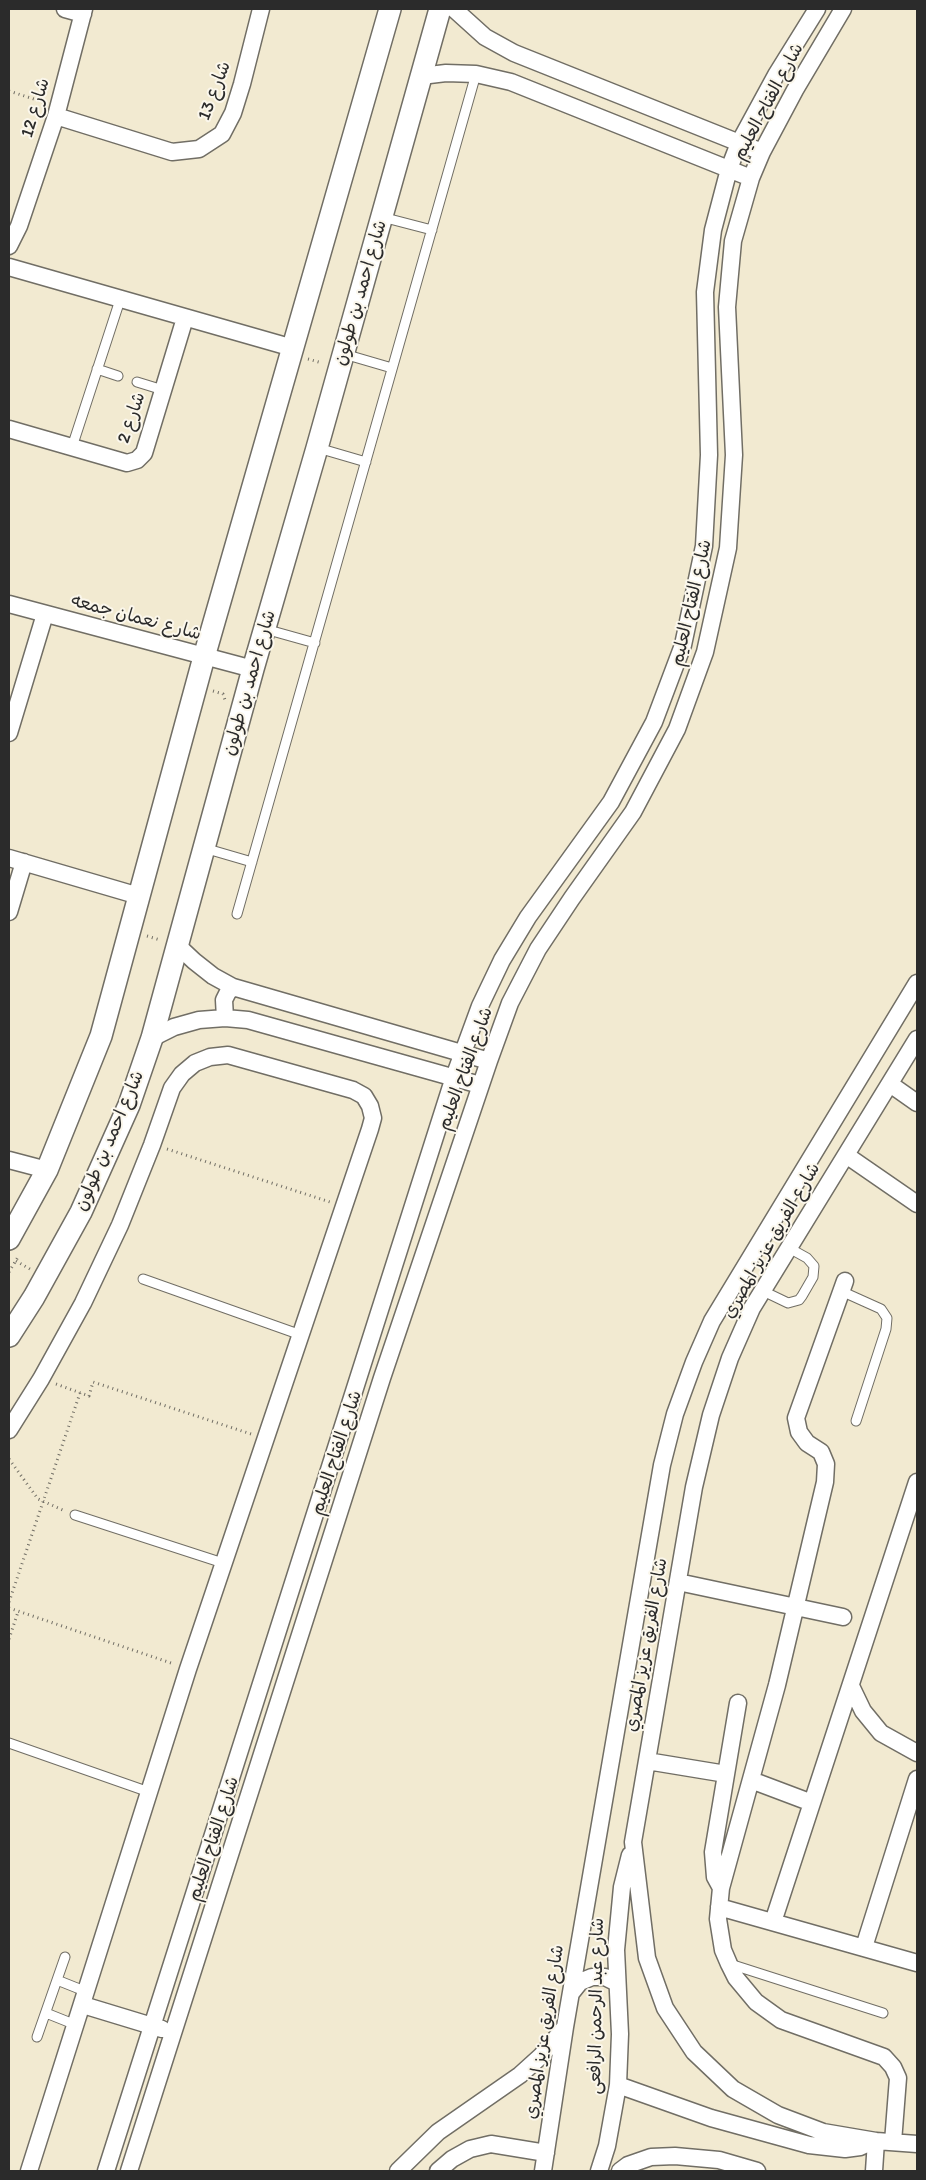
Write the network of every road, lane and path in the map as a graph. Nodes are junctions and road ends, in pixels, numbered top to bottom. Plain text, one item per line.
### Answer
1 (65, 9) edge
2 (261, 9) edge
3 (390, 9) edge
4 (440, 9) edge
5 (454, 9) edge
6 (816, 9) edge
7 (843, 9) edge
8 (84, 11) edge
9 (476, 74) junction
10 (421, 76) junction
11 (9, 91) edge
12 (57, 111) junction
13 (739, 143) junction
14 (762, 152) junction
15 (729, 169) junction
16 (752, 178) junction
17 (382, 216) junction
18 (432, 230) junction
19 (9, 246) edge
20 (9, 267) edge
21 (120, 300) junction
22 (184, 318) junction
23 (292, 351) junction
24 (342, 361) junction
25 (392, 368) junction
26 (97, 369) junction
27 (118, 376) dead end
28 (137, 382) dead end
29 (163, 390) junction
30 (9, 428) edge
31 (72, 447) junction
32 (317, 448) junction
33 (366, 462) junction
34 (9, 604) edge
35 (45, 614) junction
36 (265, 629) junction
37 (314, 643) junction
38 (683, 645) junction
39 (705, 652) junction
40 (204, 657) junction
41 (253, 669) junction
42 (206, 694) dead end
43 (222, 710) dead end
44 (9, 733) edge
45 (204, 848) junction
46 (17, 860) edge
47 (252, 862) junction
48 (139, 896) junction
49 (9, 912) edge
50 (237, 914) dead end
51 (129, 931) junction
52 (165, 944) junction
53 (917, 983) edge
54 (234, 987) junction
55 (224, 1018) junction
56 (393, 1033) junction
57 (152, 1038) junction
58 (917, 1039) edge
59 (462, 1053) junction
60 (488, 1060) junction
61 (396, 1061) junction
62 (454, 1077) junction
63 (890, 1084) junction
64 (480, 1085) junction
65 (917, 1103) edge
66 (152, 1145) junction
67 (846, 1155) junction
68 (9, 1160) edge
69 (46, 1170) junction
70 (917, 1204) edge
71 (344, 1207) junction
72 (9, 1239) edge
73 (789, 1248) junction
74 (143, 1279) dead end
75 (843, 1286) joint
76 (762, 1291) junction
77 (301, 1335) junction
78 (9, 1336) edge
79 (41, 1379) junction
80 (80, 1393) junction
81 (856, 1421) dead end
82 (9, 1430) edge
83 (266, 1439) junction
84 (9, 1459) edge
85 (917, 1482) edge
86 (42, 1502) junction
87 (75, 1515) joint
88 (223, 1563) junction
89 (678, 1582) junction
90 (9, 1602) edge
91 (795, 1607) junction
92 (9, 1608) edge
93 (18, 1612) junction
94 (843, 1617) dead end
95 (9, 1639) edge
96 (188, 1668) junction
97 (851, 1686) junction
98 (738, 1703) dead end
99 (9, 1743) edge
100 (917, 1753) edge
101 (647, 1761) junction
102 (726, 1774) junction
103 (917, 1778) edge
104 (751, 1780) junction
105 (149, 1792) junction
106 (812, 1803) junction
107 (633, 1842) junction
108 (721, 1888) junction
109 (719, 1907) junction
110 (773, 1922) junction
111 (864, 1947) junction
112 (66, 1957) dead end
113 (917, 1962) edge
114 (729, 1964) junction
115 (57, 1980) junction
116 (617, 1983) junction
117 (572, 1992) junction
118 (85, 1998) junction
119 (46, 2013) junction
120 (883, 2013) dead end
121 (76, 2025) junction
122 (152, 2026) junction
123 (565, 2027) junction
124 (173, 2033) junction
125 (38, 2037) dead end
126 (618, 2085) junction
127 (876, 2141) junction
128 (893, 2142) junction
129 (917, 2144) edge
130 (546, 2153) junction
131 (29, 2171) edge
132 (106, 2171) edge
133 (129, 2171) edge
134 (398, 2171) edge
135 (438, 2171) edge
136 (543, 2171) edge
137 (599, 2171) edge
138 (620, 2171) edge
139 (757, 2171) edge
140 (874, 2171) edge

1 - 8 street
2 - 12 street, شارع 13
3 - 23 street
4 - 10 street, شارع احمد بن طولون
5 - 13 street
6 - 13 street, شارع الفتاح العليم
7 - 14 street, شارع الفتاح العليم
8 - 12 street, شارع 12
9 - 10 street
9 - 15 street
9 - 18 lane
10 - 17 street, شارع احمد بن طولون
11 - 12 path
12 - 19 street, شارع 12
13 - 14 street
13 - 15 street, شارع الفتاح العليم
14 - 16 street, شارع الفتاح العليم
15 - 16 street
15 - 38 street, شارع الفتاح العليم
16 - 39 street, شارع الفتاح العليم
17 - 18 lane
17 - 24 street, شارع احمد بن طولون
18 - 25 lane
20 - 21 street
21 - 22 street
21 - 26 lane
22 - 23 street
22 - 29 street, شارع 2
23 - 24 path
23 - 40 street
24 - 25 lane
24 - 32 street, شارع احمد بن طولون
25 - 33 lane
26 - 27 lane
26 - 31 lane
28 - 29 lane
29 - 31 street, شارع 2
30 - 31 street, شارع 2
32 - 33 lane
32 - 36 street, شارع احمد بن طولون
33 - 37 lane
34 - 35 street, شارع نعمان جمعه
35 - 40 street, شارع نعمان جمعه
35 - 44 street
36 - 37 lane
36 - 41 street, شارع احمد بن طولون
37 - 47 lane
38 - 39 street
38 - 59 street, شارع الفتاح العليم
39 - 60 street, شارع الفتاح العليم
40 - 41 street, شارع نعمان جمعه
40 - 48 street
41 - 45 street, شارع احمد بن طولون
42 - 43 path
45 - 47 lane
45 - 52 street, شارع احمد بن طولون
46 - 48 street
46 - 49 street
47 - 50 lane
48 - 51 street
51 - 52 path
51 - 69 street
52 - 54 street
52 - 57 street, شارع احمد بن طولون
53 - 117 street, شارع الفريق عزيز المصري
54 - 55 street
54 - 56 street
55 - 57 street
55 - 61 street
56 - 59 street
56 - 61 street
57 - 78 street, شارع احمد بن طولون
58 - 63 street, شارع الفريق عزيز المصري
59 - 60 street
59 - 62 street, شارع الفتاح العليم
60 - 64 street, شارع الفتاح العليم
61 - 62 street
62 - 64 street
62 - 122 street, شارع الفتاح العليم
63 - 65 street
63 - 67 street, شارع الفريق عزيز المصري
64 - 124 street, شارع الفتاح العليم
66 - 71 path
66 - 71 street
66 - 79 street
67 - 70 street
67 - 73 street, شارع الفريق عزيز المصري
68 - 69 street
69 - 72 street
71 - 77 street
73 - 76 street, شارع الفريق عزيز المصري
73 - 76 lane
74 - 77 lane
75 - 81 lane
75 - 91 street
76 - 89 street, شارع الفريق عزيز المصري
77 - 83 street
79 - 80 path
79 - 82 street
80 - 83 path
80 - 86 path
83 - 88 street
84 - 86 path
85 - 97 street
86 - 87 path
86 - 90 path
87 - 88 lane
88 - 96 street
89 - 91 street
89 - 101 street, شارع الفريق عزيز المصري
91 - 94 street
91 - 104 street
92 - 93 path
93 - 95 path
93 - 96 path
96 - 105 street
97 - 100 street
97 - 106 street
98 - 102 street
99 - 105 lane
101 - 102 street
101 - 107 street, شارع الفريق عزيز المصري
102 - 108 street
103 - 111 street
104 - 106 street
104 - 108 street
105 - 118 street
106 - 110 street
107 - 116 street, شارع عبد الرحمن الرافعى
107 - 127 street, شارع الفريق عزيز المصري
108 - 109 street
109 - 110 street
109 - 114 street
110 - 111 street
111 - 113 street
112 - 115 lane
114 - 120 lane
114 - 128 street
115 - 118 lane
115 - 119 lane
116 - 117 street
116 - 126 street, شارع عبد الرحمن الرافعى
117 - 123 street, شارع الفريق عزيز المصري
118 - 121 street
118 - 122 street
119 - 121 lane
119 - 125 lane
121 - 131 street
122 - 124 street
122 - 132 street, شارع الفتاح العليم
123 - 130 street, شارع الفريق عزيز المصري
123 - 134 street
124 - 133 street, شارع الفتاح العليم
126 - 127 street
126 - 137 street, شارع عبد الرحمن الرافعى
127 - 128 street, شارع الفريق عزيز المصري
127 - 140 street
128 - 129 street, شارع الفريق عزيز المصري
130 - 135 street
130 - 136 street, شارع الفريق عزيز المصري
138 - 139 street

